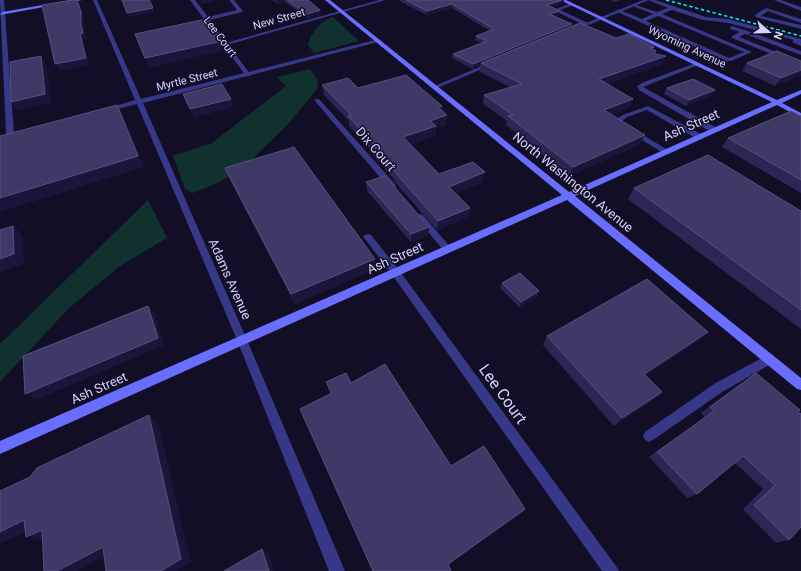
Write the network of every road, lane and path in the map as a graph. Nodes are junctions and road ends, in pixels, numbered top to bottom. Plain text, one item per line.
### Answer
1 (2, 0) edge
2 (80, 0) edge
3 (95, 0) edge
4 (192, 0) edge
5 (231, 0) edge
6 (328, 0) edge
7 (384, 0) edge
8 (562, 0) edge
9 (647, 0) edge
10 (650, 0) edge
11 (776, 0) edge
12 (571, 5) junction
13 (635, 5) junction
14 (672, 8) junction
15 (801, 9) edge
16 (618, 11) junction
17 (342, 12) junction
18 (1, 14) edge
19 (658, 14) junction
20 (600, 18) junction
21 (705, 18) junction
22 (207, 19) junction
23 (642, 21) junction
24 (801, 21) edge
25 (586, 24) junction
26 (801, 27) edge
27 (745, 32) junction
28 (565, 33) edge
29 (734, 36) junction
30 (722, 41) junction
31 (379, 42) junction
32 (801, 42) edge
33 (225, 44) junction
34 (801, 53) edge
35 (494, 62) edge
36 (698, 64) junction
37 (801, 64) edge
38 (3, 68) edge
39 (248, 75) junction
40 (435, 87) junction
41 (801, 92) edge
42 (317, 100) dead end
43 (138, 102) junction
44 (776, 102) junction
45 (101, 111) edge
46 (801, 116) edge
47 (714, 130) junction
48 (17, 132) edge
49 (700, 136) junction
50 (665, 152) junction
51 (396, 190) edge
52 (568, 195) junction
53 (415, 212) edge
54 (368, 237) dead end
55 (448, 250) junction
56 (396, 273) junction
57 (242, 340) junction
58 (769, 359) junction
59 (801, 385) edge
60 (649, 436) dead end
61 (0, 448) edge
62 (337, 571) edge
63 (611, 571) edge

1 - 18 street
2 - 18 street
3 - 43 street, Adams Avenue
4 - 22 street, Lee Court
5 - 22 street
6 - 17 street, North Washington Avenue
7 - 17 street, New Street
8 - 12 street, Wyoming Avenue
9 - 13 street
10 - 14 street
11 - 15 street
12 - 20 street, Wyoming Avenue
12 - 25 street
13 - 16 street
13 - 19 street
14 - 19 street
14 - 21 street
16 - 20 street
16 - 23 street
17 - 31 street, North Washington Avenue
17 - 33 street, New Street
18 - 38 street
19 - 23 street
19 - 30 street
20 - 25 street
20 - 36 street, Wyoming Avenue
21 - 27 street
21 - 32 street
22 - 33 street, Lee Court
23 - 30 street
24 - 26 street
25 - 28 street
27 - 29 street
27 - 34 street
29 - 30 street
29 - 37 street
31 - 39 street, Myrtle Street
31 - 40 street, North Washington Avenue
33 - 39 street, Lee Court
35 - 40 street
36 - 44 street, Wyoming Avenue
36 - 47 street
38 - 48 street
39 - 43 street, Myrtle Street
40 - 52 street, North Washington Avenue
41 - 44 street, Ash Street
42 - 51 street, Dix Court
43 - 45 street, Myrtle Street
43 - 57 street, Adams Avenue
44 - 46 street, Wyoming Avenue
44 - 47 street, Ash Street
47 - 49 street, Ash Street
49 - 50 street, Ash Street
49 - 50 street
50 - 52 street, Ash Street
52 - 55 street, Ash Street
52 - 58 street, North Washington Avenue
53 - 55 street
54 - 56 street, Lee Court
55 - 56 street, Ash Street
56 - 57 street, Ash Street
56 - 63 street, Lee Court
57 - 61 street, Ash Street
57 - 62 street, Adams Avenue
58 - 59 street, North Washington Avenue
58 - 60 street

